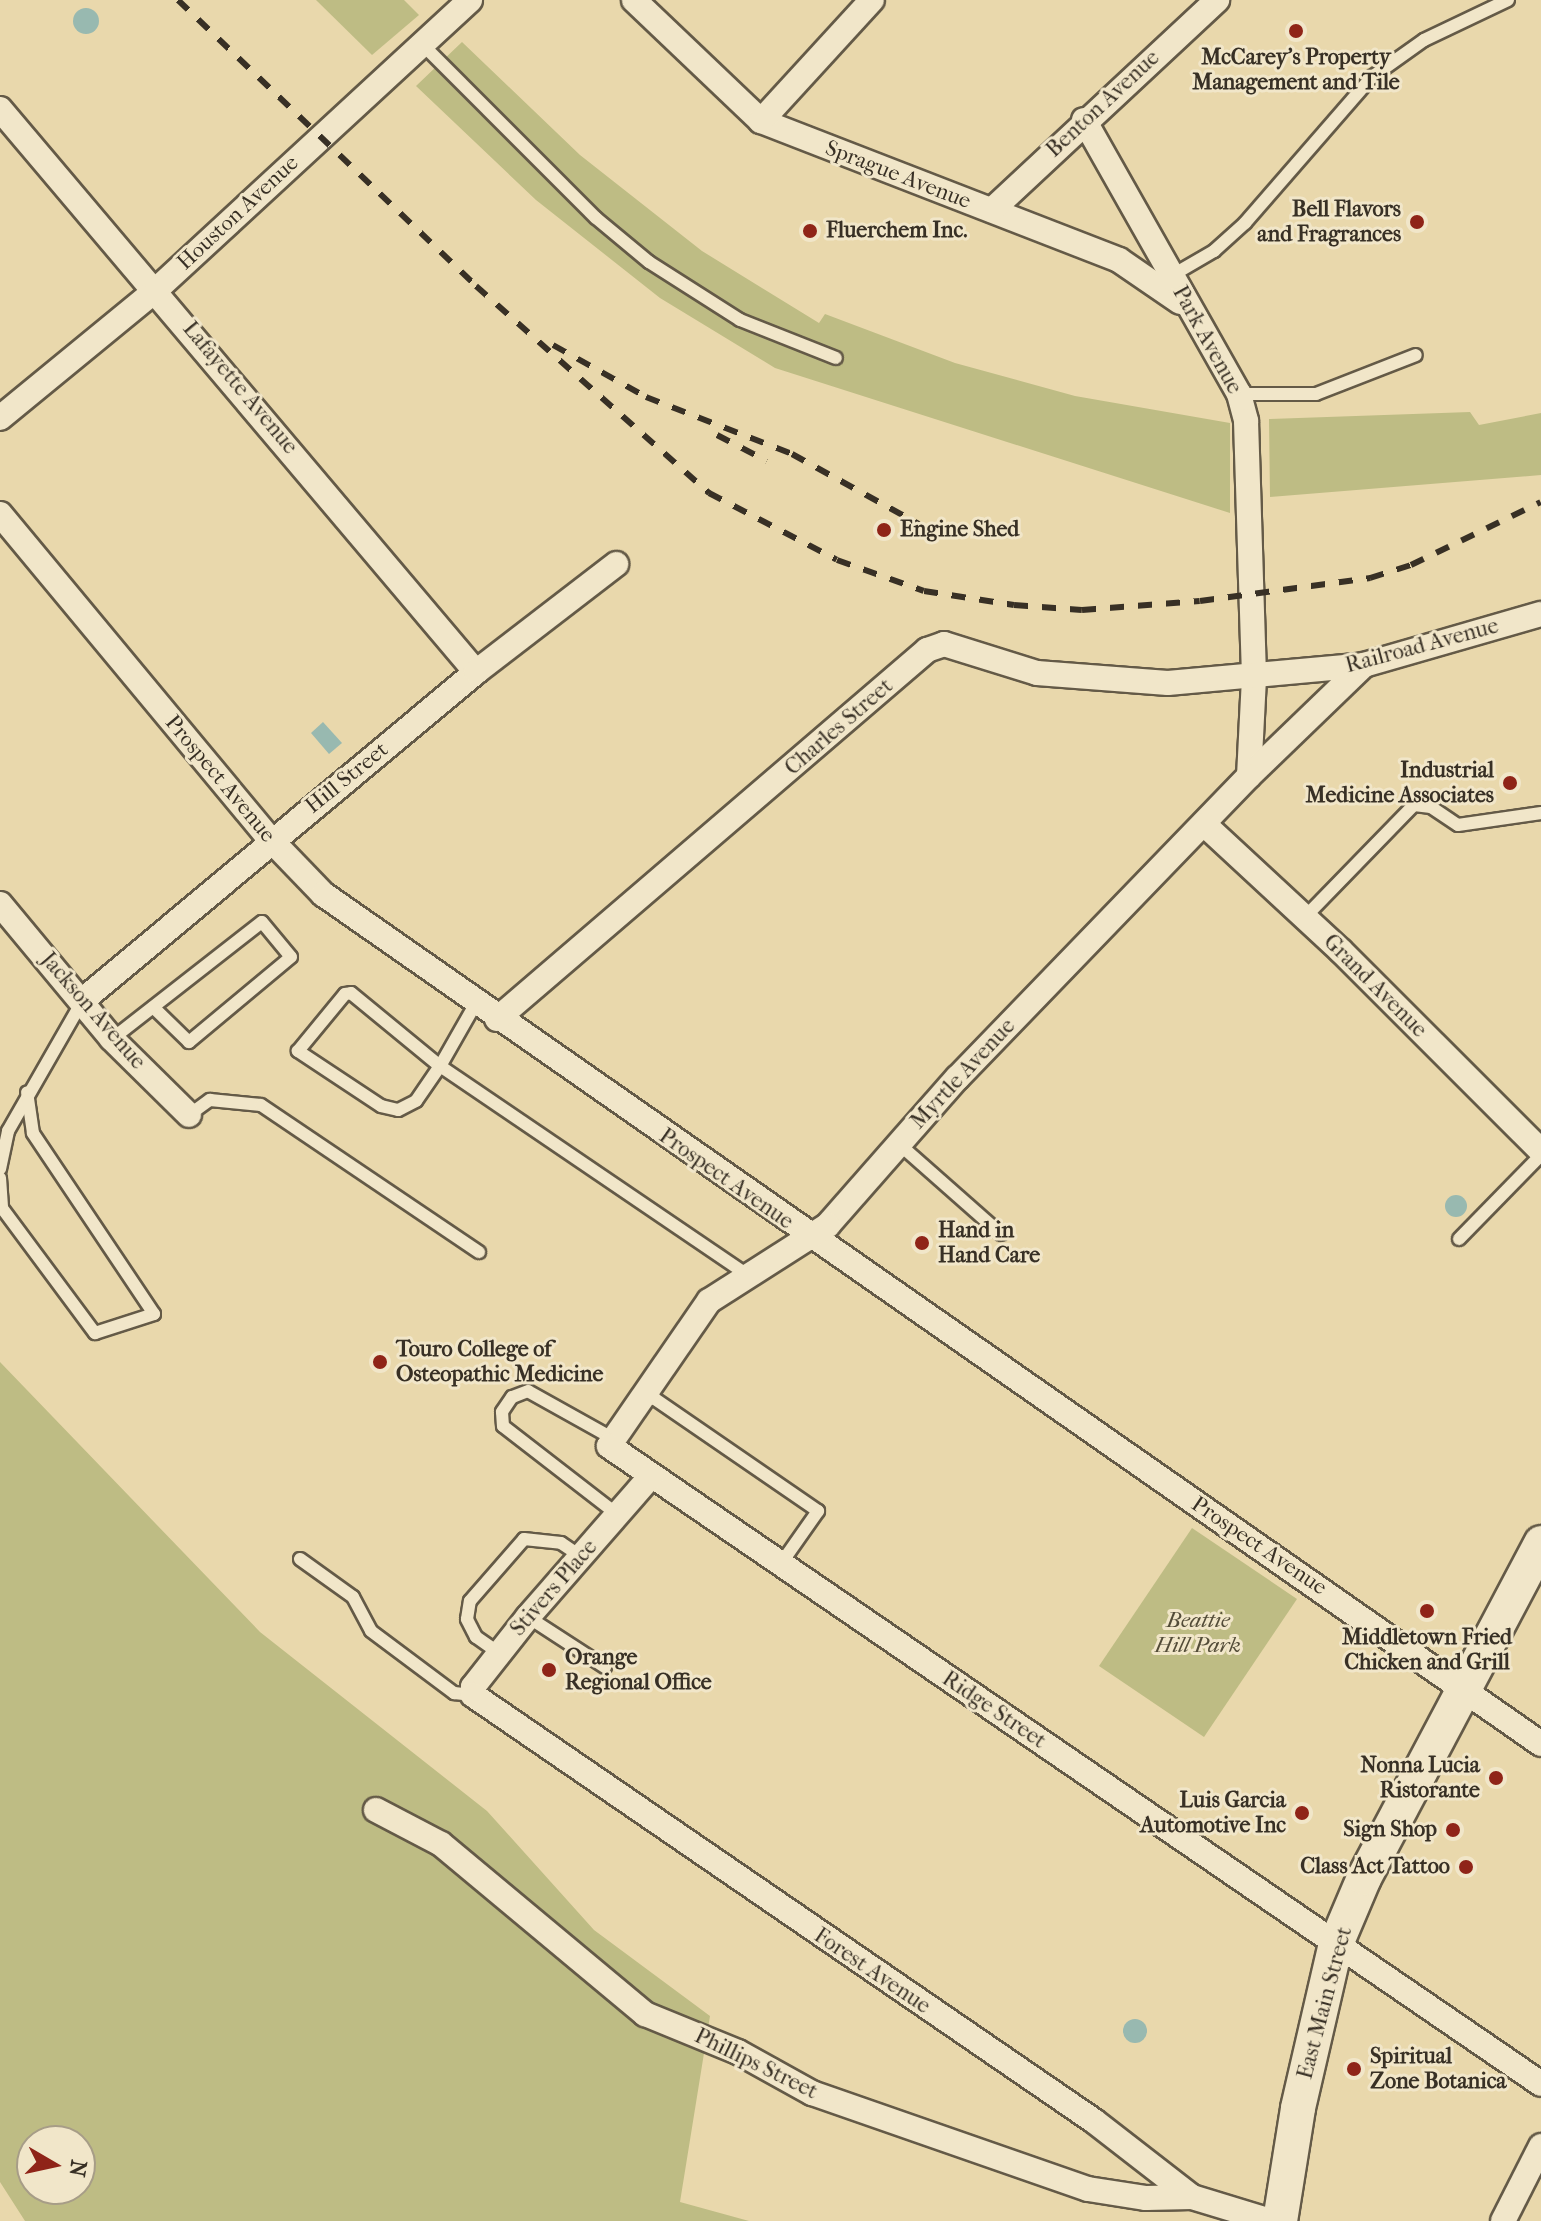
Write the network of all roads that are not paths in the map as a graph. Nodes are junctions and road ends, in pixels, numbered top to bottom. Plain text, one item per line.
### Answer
1 (470, 0) edge
2 (634, 0) edge
3 (872, 0) edge
4 (1217, 0) edge
5 (1508, 0) edge
6 (421, 43) junction
7 (0, 109) edge
8 (1084, 120) junction
9 (761, 121) junction
10 (992, 210) junction
11 (1171, 276) junction
12 (157, 289) junction
13 (1189, 308) junction
14 (1416, 355) dead end
15 (836, 358) dead end
16 (1239, 394) junction
17 (0, 418) edge
18 (0, 514) edge
19 (616, 564) dead end
20 (1541, 614) edge
21 (1364, 665) junction
22 (476, 672) junction
23 (1254, 678) junction
24 (1249, 776) junction
25 (1541, 813) edge
26 (1205, 825) junction
27 (271, 840) junction
28 (0, 904) edge
29 (1305, 917) junction
30 (83, 1000) junction
31 (476, 1003) junction
32 (153, 1007) junction
33 (497, 1019) junction
34 (112, 1039) junction
35 (440, 1066) junction
36 (27, 1092) junction
37 (189, 1115) joint
38 (899, 1144) junction
39 (1541, 1153) edge
40 (0, 1169) edge
41 (0, 1178) edge
42 (1001, 1234) dead end
43 (808, 1236) junction
44 (1459, 1239) dead end
45 (479, 1252) dead end
46 (747, 1275) junction
47 (649, 1389) junction
48 (612, 1438) junction
49 (651, 1476) junction
50 (618, 1515) junction
51 (1541, 1543) edge
52 (580, 1556) junction
53 (300, 1559) dead end
54 (780, 1565) junction
55 (528, 1617) junction
56 (499, 1653) junction
57 (605, 1667) dead end
58 (1462, 1687) junction
59 (476, 1699) junction
60 (1541, 1744) edge
61 (376, 1810) dead end
62 (1336, 1944) junction
63 (1541, 2084) edge
64 (1541, 2146) edge
65 (1192, 2197) junction
66 (1271, 2221) edge
67 (1280, 2221) edge
68 (1503, 2221) edge

1 - 6 street, Houston Avenue
2 - 9 street, Sprague Avenue
3 - 9 street
4 - 8 street, Benton Avenue
5 - 11 lane
6 - 12 street, Houston Avenue
6 - 15 lane
7 - 12 street, Lafayette Avenue
8 - 10 street, Benton Avenue
8 - 11 street, Park Avenue
9 - 10 street, Sprague Avenue
10 - 13 street, Sprague Avenue
11 - 13 street, Park Avenue
12 - 17 street, Houston Avenue
12 - 22 street, Lafayette Avenue
13 - 16 street, Park Avenue
14 - 16 lane
16 - 23 street, Park Avenue
18 - 27 street, Prospect Avenue
19 - 22 street, Hill Street
20 - 21 street, Railroad Avenue
21 - 23 street, Railroad Avenue
21 - 24 street, Myrtle Avenue
22 - 27 street, Hill Street
23 - 24 street
23 - 33 street, Charles Street
24 - 26 street, Myrtle Avenue
25 - 29 lane
26 - 29 street, Grand Avenue
26 - 38 street, Myrtle Avenue
27 - 30 street, Hill Street
27 - 31 street, Prospect Avenue
28 - 30 street, Jackson Avenue
29 - 39 street, Grand Avenue
30 - 34 street, Jackson Avenue
30 - 36 lane
31 - 33 street, Prospect Avenue
31 - 35 lane
32 - 32 lane
32 - 34 lane
33 - 43 street, Prospect Avenue
34 - 37 street, Jackson Avenue
35 - 35 lane
35 - 46 lane
36 - 40 lane
36 - 41 lane
37 - 45 lane
38 - 42 lane
38 - 43 street, Myrtle Avenue
39 - 44 lane
43 - 46 street, Myrtle Avenue
43 - 58 street, Prospect Avenue
46 - 47 street, Myrtle Avenue
47 - 48 street, Myrtle Avenue
47 - 54 lane
48 - 49 street
48 - 50 lane
49 - 50 street, Stivers Place
49 - 54 street, Ridge Street
50 - 52 street, Stivers Place
51 - 58 main road, East Main Street
52 - 55 street, Stivers Place
52 - 56 lane
53 - 59 lane
54 - 62 street, Ridge Street
55 - 56 street, Stivers Place
55 - 57 lane
56 - 59 street, Stivers Place
58 - 60 street, Prospect Avenue
58 - 62 main road, East Main Street
59 - 65 street, Forest Avenue
61 - 65 street, Phillips Street
62 - 63 street, Ridge Street
62 - 67 main road, East Main Street
64 - 68 street
65 - 66 street, Forest Avenue

